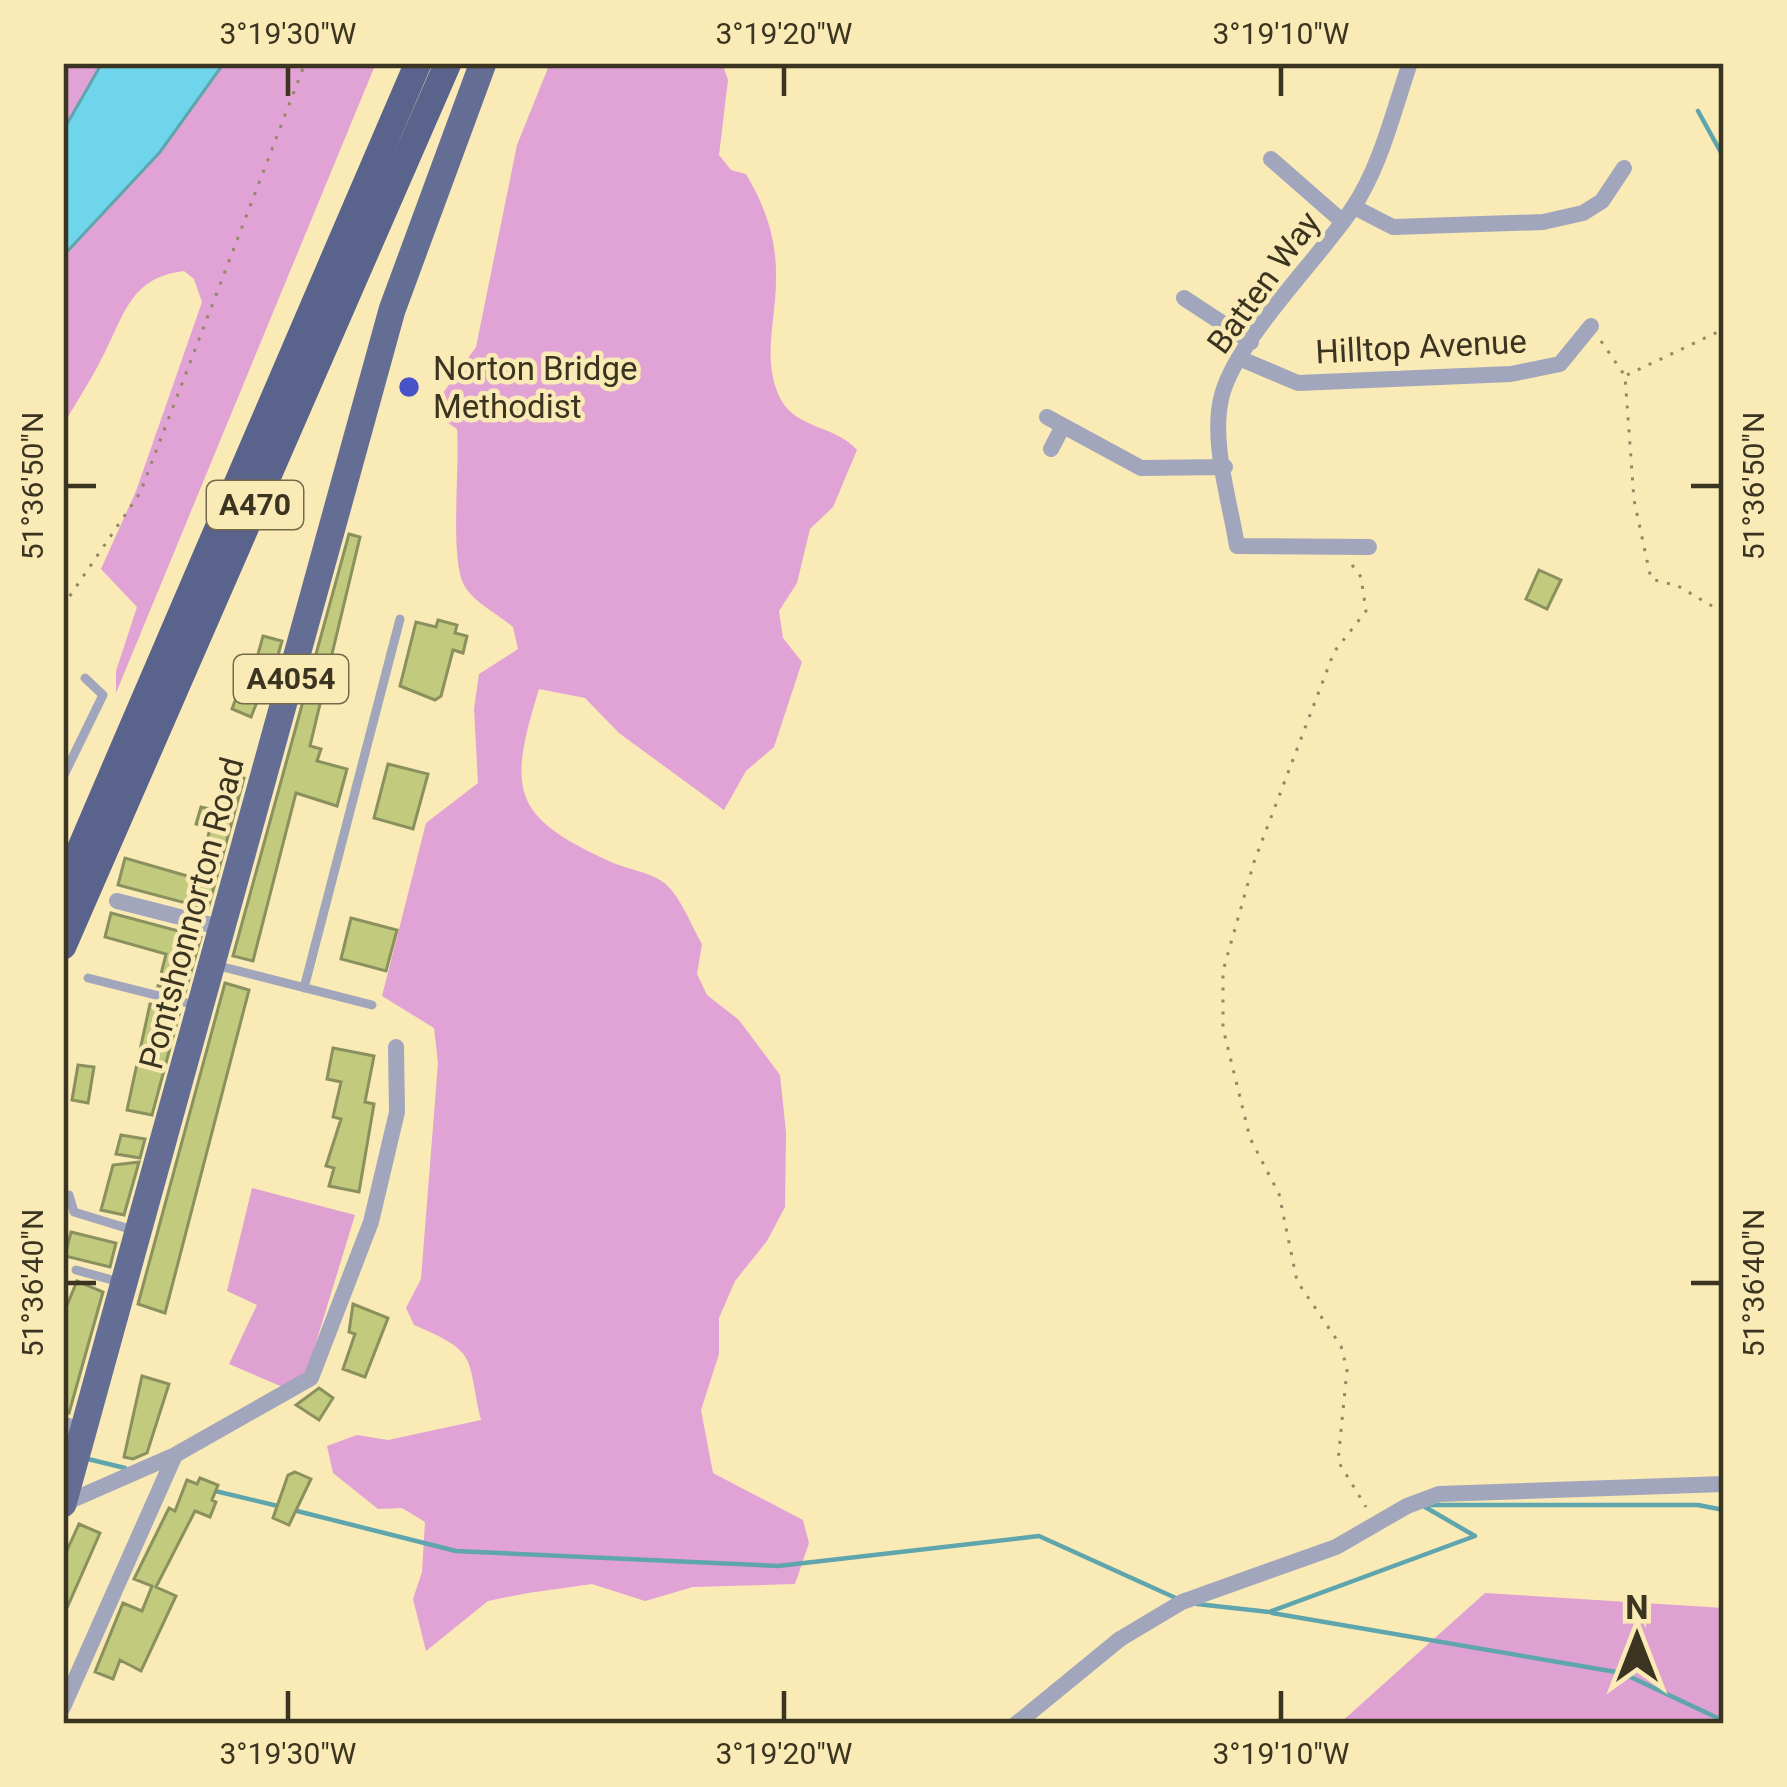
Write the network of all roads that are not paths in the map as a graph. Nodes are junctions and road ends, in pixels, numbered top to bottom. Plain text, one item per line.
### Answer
1 (418, 63) edge
2 (448, 63) edge
3 (483, 63) edge
4 (1410, 63) edge
5 (1271, 159) dead end
6 (1624, 168) dead end
7 (1354, 206) junction
8 (1343, 222) junction
9 (1184, 298) dead end
10 (1591, 326) road end
11 (1246, 350) junction
12 (1051, 449) dead end
13 (1225, 467) junction
14 (1369, 547) road end
15 (400, 619) dead end
16 (85, 679) dead end
17 (63, 777) edge
18 (63, 889) edge
19 (117, 901) dead end
20 (224, 928) junction
21 (63, 946) edge
22 (214, 965) junction
23 (88, 978) dead end
24 (304, 988) junction
25 (372, 1005) dead end
26 (203, 1007) junction
27 (396, 1047) dead end
28 (70, 1196) dead end
29 (142, 1233) junction
30 (76, 1270) dead end
31 (125, 1294) junction
32 (75, 1429) edge
33 (175, 1455) junction
34 (1724, 1484) edge
35 (63, 1504) edge
36 (63, 1707) edge
37 (1016, 1724) edge

1 - 18 highway, A470
2 - 21 highway, A470
3 - 20 main road, Pontshonnorton Road / A4054
4 - 7 street, Batten Way
5 - 8 street
6 - 7 street
7 - 8 street, Batten Way
8 - 11 street, Batten Way
9 - 11 street, Hilltop Avenue
10 - 11 street, Hilltop Avenue
11 - 13 street, Batten Way
12 - 13 street
13 - 14 street, Batten Way
15 - 24 lane
16 - 17 lane
19 - 20 street
20 - 22 main road, Pontshonnorton Road / A4054
22 - 24 lane
22 - 26 main road, Pontshonnorton Road / A4054
23 - 26 lane
24 - 25 lane
26 - 29 main road, Pontshonnorton Road / A4054
27 - 33 street
28 - 29 lane
29 - 31 main road, Pontshonnorton Road / A4054
30 - 31 lane
31 - 32 main road, A4054
32 - 35 main road, A4054
33 - 35 street
33 - 36 street
34 - 37 street

